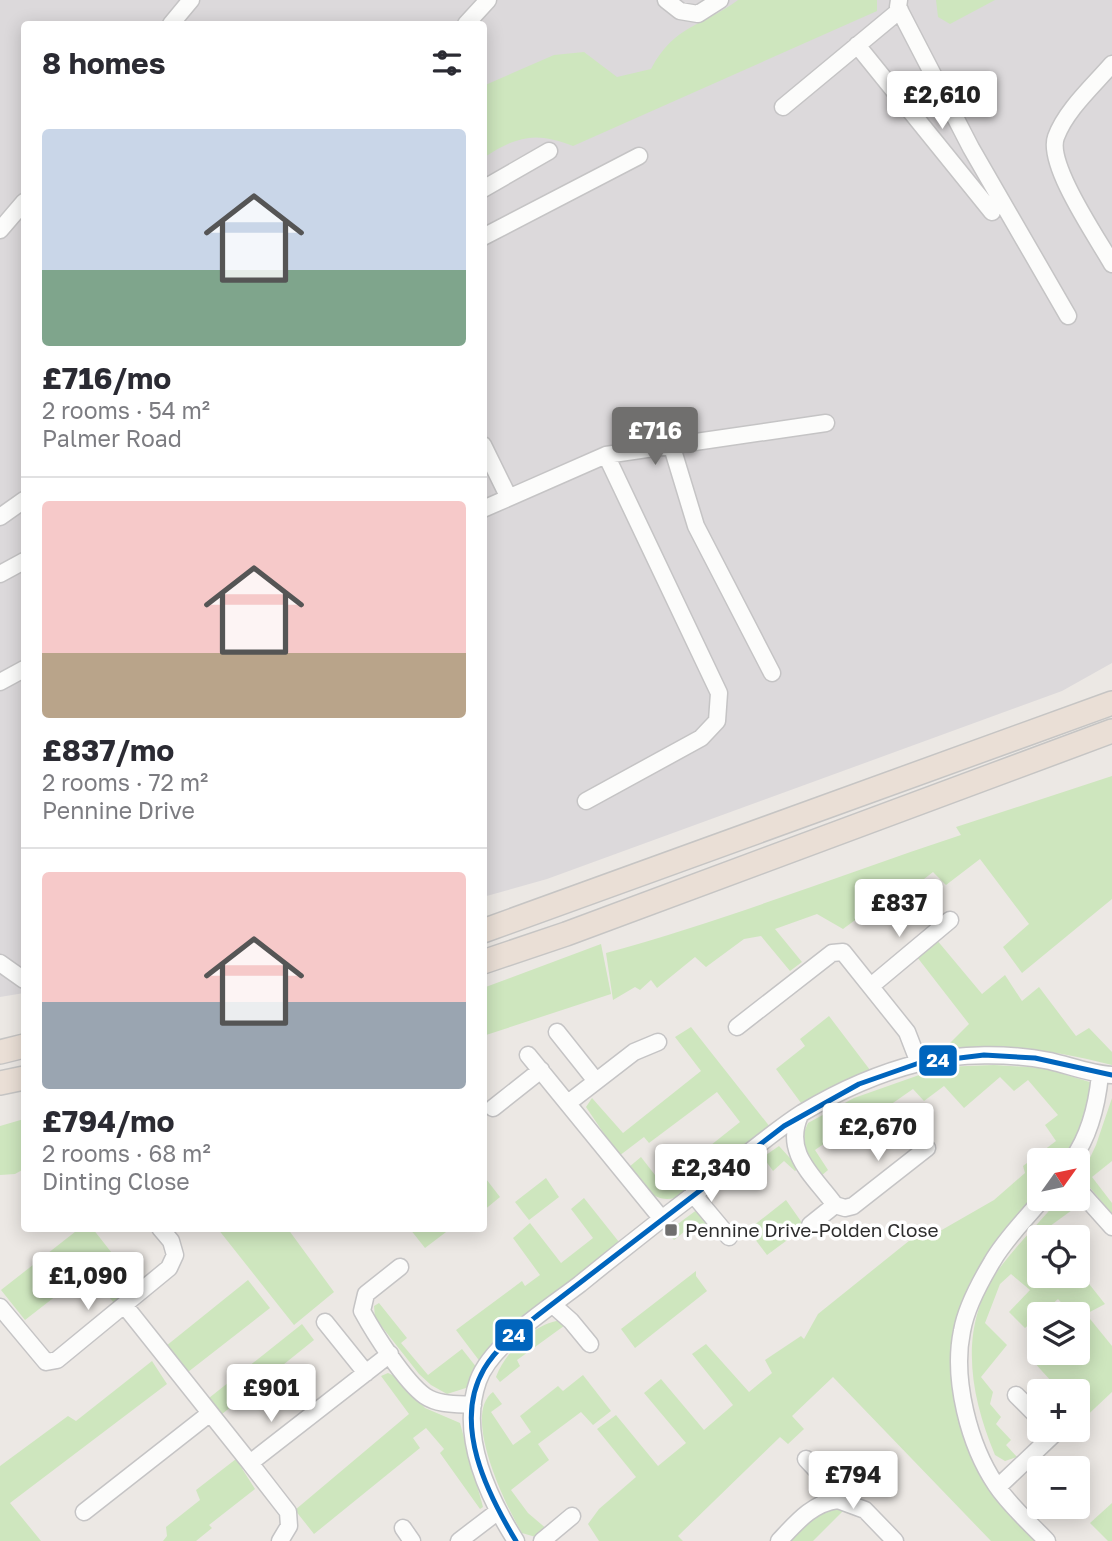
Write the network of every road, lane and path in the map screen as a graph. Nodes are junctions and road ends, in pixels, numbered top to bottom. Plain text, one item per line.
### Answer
1 (191, 0) edge
2 (488, 0) edge
3 (666, 0) edge
4 (720, 0) edge
5 (899, 5) edge
6 (174, 21) edge
7 (469, 21) edge
8 (857, 45) junction
9 (1112, 64) edge
10 (936, 80) junction
11 (907, 106) junction
12 (783, 107) dead end
13 (971, 148) junction
14 (549, 151) dead end
15 (639, 156) dead end
16 (953, 163) junction
17 (487, 187) edge
18 (21, 206) edge
19 (992, 212) dead end
20 (0, 230) edge
21 (487, 235) edge
22 (1112, 264) edge
23 (1068, 316) dead end
24 (826, 423) dead end
25 (672, 447) junction
26 (487, 453) edge
27 (606, 455) junction
28 (508, 496) junction
29 (21, 502) edge
30 (487, 507) edge
31 (0, 517) edge
32 (21, 563) edge
33 (0, 574) edge
34 (21, 671) edge
35 (772, 673) dead end
36 (0, 682) edge
37 (1112, 696) edge
38 (1112, 702) edge
39 (1067, 721) junction
40 (1112, 734) edge
41 (586, 801) dead end
42 (950, 920) dead end
43 (487, 930) edge
44 (487, 961) edge
45 (0, 963) edge
46 (21, 978) edge
47 (871, 986) junction
48 (737, 1027) dead end
49 (556, 1032) dead end
50 (658, 1042) dead end
51 (21, 1047) edge
52 (0, 1052) edge
53 (528, 1055) dead end
54 (919, 1063) junction
55 (541, 1070) junction
56 (1106, 1075) edge
57 (21, 1079) edge
58 (596, 1081) junction
59 (0, 1083) edge
60 (568, 1103) junction
61 (493, 1108) dead end
62 (801, 1114) junction
63 (927, 1148) dead end
64 (1078, 1148) edge
65 (693, 1194) junction
66 (1090, 1202) edge
67 (835, 1205) junction
68 (1032, 1211) edge
69 (661, 1218) junction
70 (810, 1225) dead end
71 (1112, 1227) edge
72 (163, 1232) edge
73 (729, 1237) dead end
74 (400, 1267) dead end
75 (553, 1305) junction
76 (125, 1306) junction
77 (0, 1307) edge
78 (325, 1322) dead end
79 (590, 1344) dead end
80 (390, 1354) junction
81 (366, 1373) junction
82 (1016, 1395) dead end
83 (473, 1405) junction
84 (1027, 1406) edge
85 (209, 1414) junction
86 (1046, 1442) edge
87 (806, 1459) dead end
88 (250, 1464) junction
89 (998, 1487) junction
90 (838, 1500) junction
91 (497, 1512) junction
92 (84, 1513) dead end
93 (572, 1516) dead end
94 (280, 1541) edge
95 (459, 1541) edge
96 (516, 1541) edge
97 (542, 1541) edge
98 (779, 1541) edge
99 (894, 1541) edge
100 (1047, 1541) edge

1 - 6 street
2 - 7 street
3 - 4 street
5 - 8 street
5 - 10 street
8 - 11 street
8 - 12 street
9 - 22 street
10 - 11 street
10 - 13 street
11 - 16 street
13 - 16 street
13 - 23 street
14 - 17 street
15 - 21 street
16 - 19 street
18 - 20 street
24 - 25 street
25 - 27 street
25 - 35 street
26 - 28 street
27 - 28 street
27 - 41 street
28 - 30 street
29 - 31 street
32 - 33 street
34 - 36 street
37 - 39 highway
38 - 39 highway
39 - 43 highway
40 - 44 highway
42 - 47 street
45 - 46 street
47 - 48 street
47 - 54 street
49 - 58 street
50 - 58 street
51 - 52 highway
53 - 55 street
54 - 56 street
54 - 62 street
55 - 60 street
55 - 61 street
56 - 64 street
57 - 59 highway
58 - 60 street
60 - 69 street
62 - 65 street
62 - 67 street
63 - 67 street
65 - 69 street
65 - 73 street
66 - 71 street
67 - 70 street
68 - 89 street
69 - 75 street
72 - 76 street
74 - 80 street
75 - 79 street
75 - 83 street
76 - 77 street
76 - 85 street
78 - 81 street
80 - 81 street
80 - 83 street
81 - 88 street
82 - 84 street
83 - 91 street
85 - 88 street
85 - 92 street
86 - 89 street
87 - 90 street
88 - 94 street
89 - 100 street
90 - 98 street
90 - 99 street
91 - 95 street
91 - 96 street
93 - 97 street

